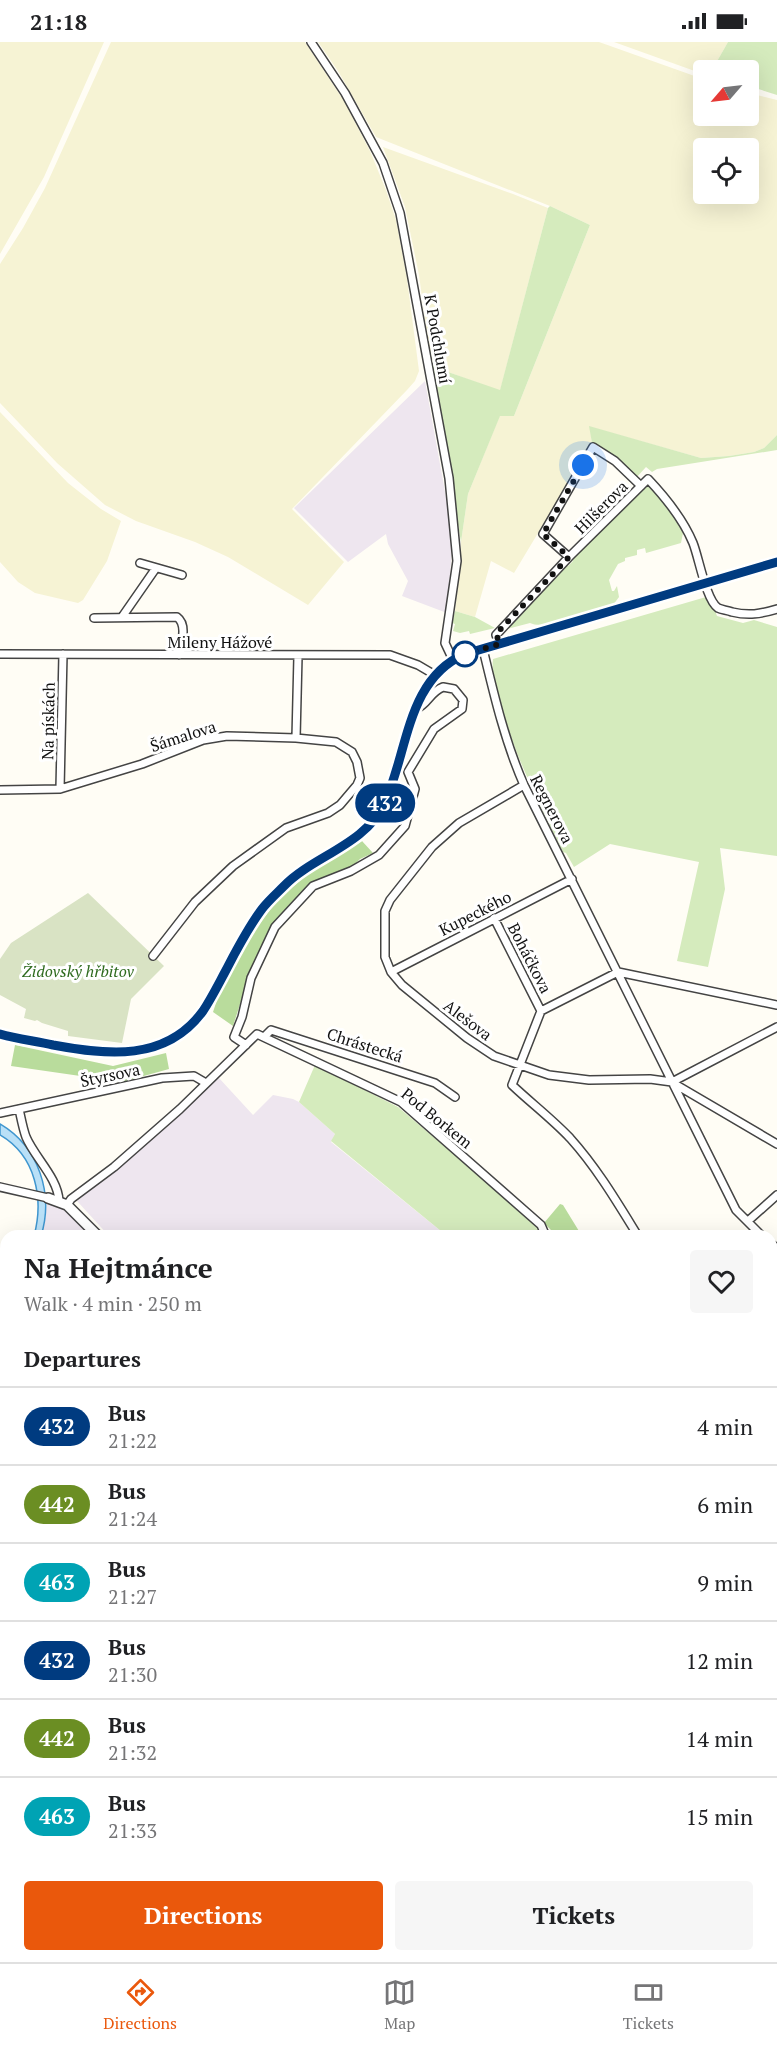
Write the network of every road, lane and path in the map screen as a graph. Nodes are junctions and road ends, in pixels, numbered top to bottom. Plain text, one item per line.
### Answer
1 (311, 42) edge
2 (641, 486) junction
3 (569, 557) junction
4 (777, 562) edge
5 (141, 563) dead end
6 (156, 568) junction
7 (182, 575) dead end
8 (709, 581) junction
9 (777, 609) edge
10 (123, 617) junction
11 (94, 618) dead end
12 (500, 644) junction
13 (483, 649) junction
14 (0, 654) edge
15 (63, 654) junction
16 (179, 655) junction
17 (298, 656) junction
18 (453, 660) junction
19 (435, 675) junction
20 (416, 708) junction
21 (296, 738) junction
22 (524, 785) junction
23 (0, 789) edge
24 (60, 789) junction
25 (572, 879) junction
26 (494, 918) junction
27 (153, 956) dead end
28 (391, 972) junction
29 (618, 972) junction
30 (777, 1005) edge
31 (541, 1011) junction
32 (777, 1027) edge
33 (0, 1034) edge
34 (261, 1036) junction
35 (246, 1045) junction
36 (521, 1066) junction
37 (672, 1082) junction
38 (206, 1083) junction
39 (455, 1097) dead end
40 (19, 1109) junction
41 (0, 1113) edge
42 (777, 1144) edge
43 (1, 1188) edge
44 (777, 1195) edge
45 (48, 1198) joint
46 (63, 1203) junction
47 (748, 1221) junction
48 (92, 1230) edge
49 (543, 1230) edge
50 (634, 1230) edge
51 (752, 1230) edge

1 - 18 street, K Podchlumí
2 - 3 street, Hilšerova
2 - 3 street
2 - 8 street, Hilšerova
3 - 12 street, Hilšerova
4 - 8 street
5 - 6 street
6 - 7 street
6 - 10 street
8 - 9 street
8 - 12 street
10 - 11 street
10 - 16 street
12 - 13 street
13 - 18 street
13 - 22 street, Regnerova
14 - 15 street, Mileny Hážové
15 - 16 street, Mileny Hážové
15 - 24 street, Na pískách
16 - 17 street, Mileny Hážové
17 - 19 street, Mileny Hážové
17 - 21 street
18 - 19 street
19 - 20 street
20 - 33 street
20 - 35 street
21 - 24 street, Šámalova
21 - 27 street, Šámalova
22 - 25 street, Regnerova
22 - 28 street
23 - 24 street, Šámalova
25 - 26 street, Kupeckého
25 - 29 street, Regnerova
26 - 28 street, Kupeckého
26 - 31 street, Boháčkova
28 - 36 street, Alešova
29 - 30 street
29 - 31 street, Boháčkova
29 - 37 street, Regnerova
31 - 36 street, Boháčkova
32 - 37 street
34 - 35 street
34 - 39 street, Chrástecká
34 - 49 street, Pod Borkem
35 - 38 street
36 - 37 street, Alešova
36 - 50 street, Boháčkova
37 - 42 street
37 - 47 street, Regnerova
38 - 40 street, Štyrsova
38 - 46 street
40 - 41 street, Štyrsova
40 - 46 street
43 - 45 street
44 - 47 street
45 - 46 street
46 - 48 street
47 - 51 street, Regnerova

